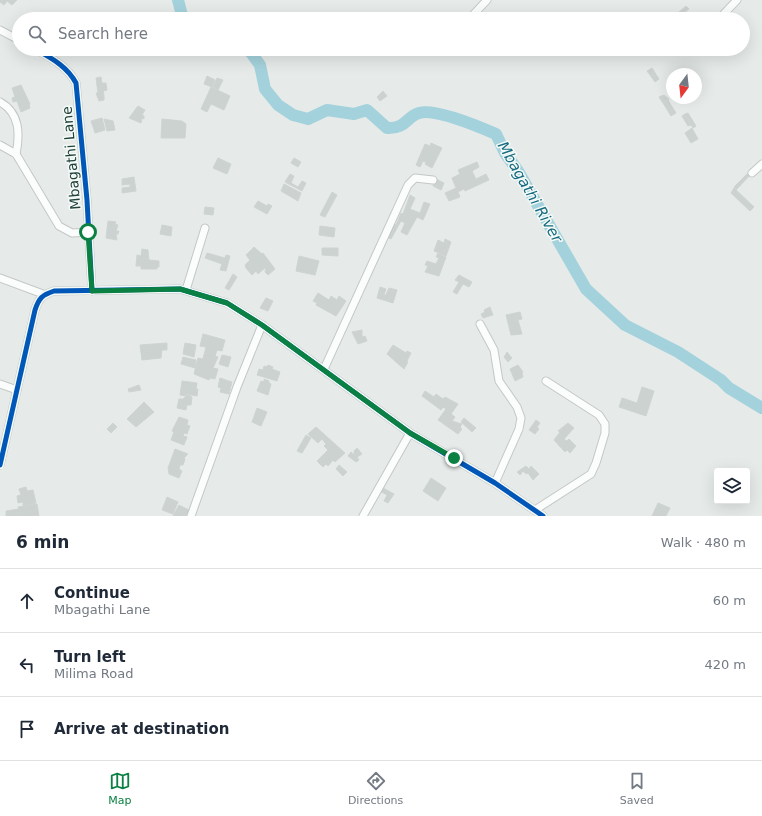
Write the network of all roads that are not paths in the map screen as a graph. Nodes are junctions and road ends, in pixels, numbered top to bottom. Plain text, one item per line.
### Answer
1 (487, 0) edge
2 (737, 0) edge
3 (476, 12) edge
4 (726, 12) edge
5 (0, 30) edge
6 (12, 36) edge
7 (48, 56) edge
8 (0, 102) edge
9 (0, 145) edge
10 (16, 154) junction
11 (762, 164) edge
12 (752, 173) dead end
13 (433, 180) dead end
14 (205, 228) dead end
15 (88, 232) junction
16 (0, 278) edge
17 (186, 290) junction
18 (92, 291) junction
19 (43, 294) junction
20 (480, 324) dead end
21 (262, 325) junction
22 (324, 369) junction
23 (546, 381) dead end
24 (0, 384) edge
25 (17, 390) junction
26 (410, 433) junction
27 (0, 465) edge
28 (495, 483) junction
29 (535, 510) junction
30 (191, 516) edge
31 (363, 516) edge
32 (543, 516) edge

1 - 3 street
2 - 4 street
5 - 6 street
7 - 15 street, Mbagathi Lane
8 - 10 street
9 - 10 street
10 - 15 street
11 - 12 street
13 - 22 street
14 - 17 street
15 - 18 street, Mbagathi Lane
16 - 19 street
17 - 18 street
17 - 21 street
18 - 19 street
19 - 25 street
20 - 28 street
21 - 22 street
21 - 30 street
22 - 26 street
23 - 29 street
24 - 25 street
25 - 27 street
26 - 28 street
26 - 31 street
28 - 29 street
29 - 32 street

